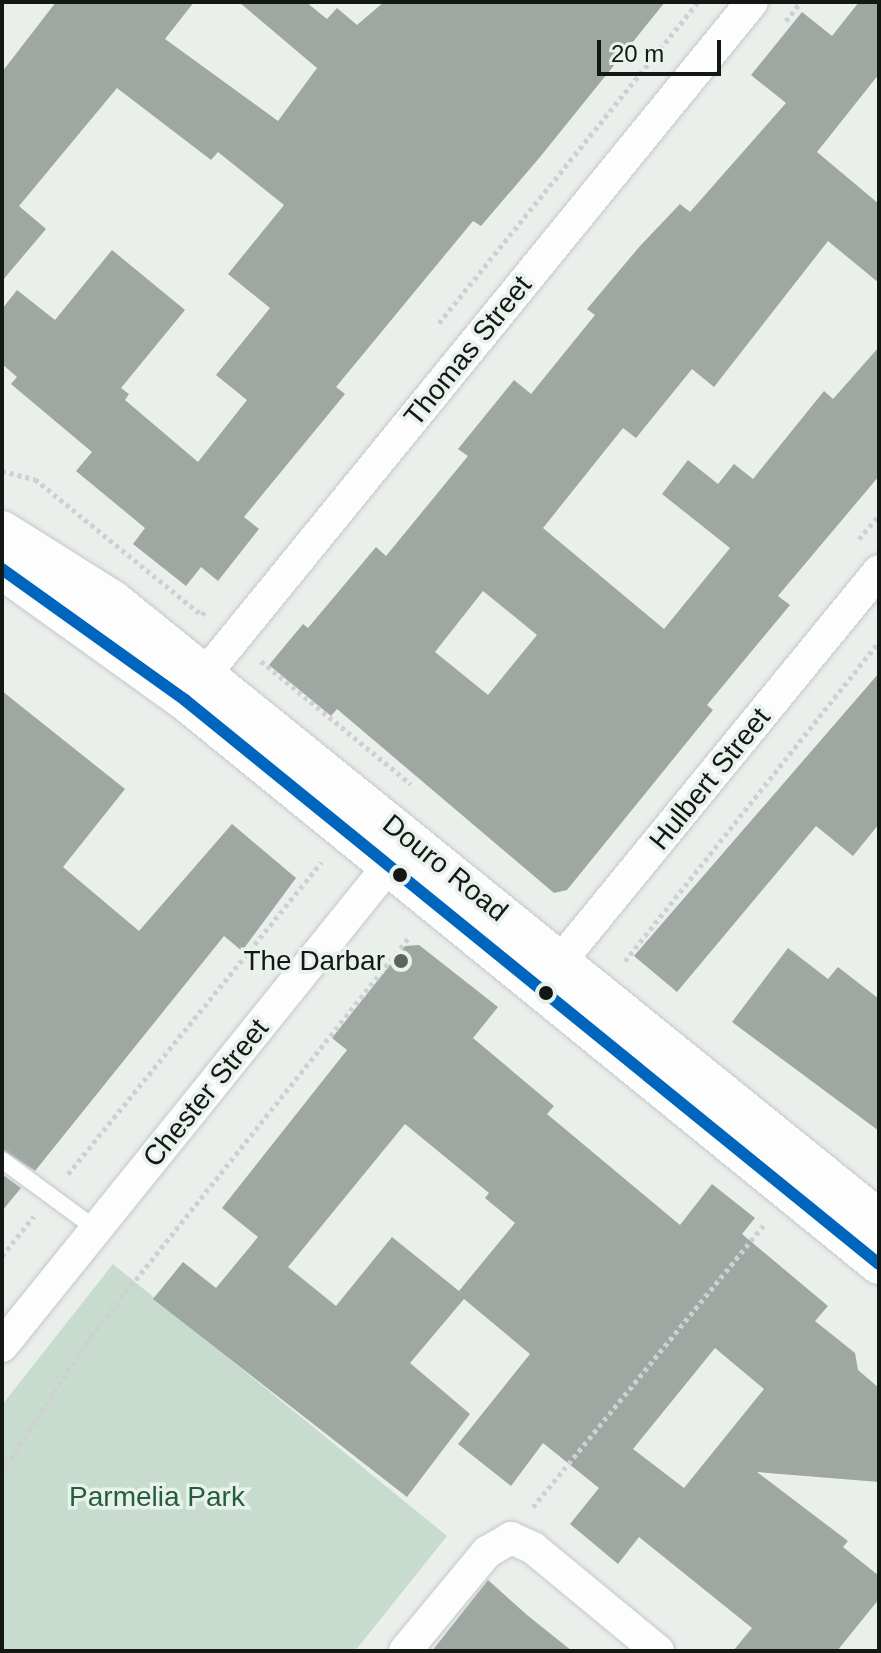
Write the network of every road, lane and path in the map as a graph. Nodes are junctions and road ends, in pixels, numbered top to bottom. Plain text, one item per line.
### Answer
1 (752, 2) edge
2 (2, 471) edge
3 (2, 531) edge
4 (3, 571) edge
5 (879, 571) edge
6 (202, 615) dead end
7 (879, 642) edge
8 (195, 687) junction
9 (400, 852) junction
10 (324, 859) dead end
11 (415, 933) dead end
12 (622, 959) dead end
13 (551, 974) junction
14 (2, 1160) edge
15 (50, 1197) junction
16 (879, 1220) edge
17 (774, 1224) dead end
18 (96, 1229) junction
19 (2, 1256) edge
20 (879, 1264) edge
21 (2, 1346) edge
22 (2, 1472) edge
23 (511, 1538) junction
24 (405, 1651) edge
25 (658, 1651) edge

1 - 8 street, Thomas Street
2 - 6 path
3 - 8 street, Douro Road
4 - 8 street, Douro Road
5 - 13 street, Hulbert Street
7 - 12 path
8 - 9 street, Douro Road
9 - 13 street, Douro Road
9 - 18 street, Chester Street
10 - 15 path
11 - 22 path
13 - 16 street, Douro Road
13 - 20 street, Douro Road
14 - 15 lane
15 - 18 lane
15 - 19 path
17 - 23 path
18 - 21 street, Chester Street
23 - 24 street
23 - 25 street

